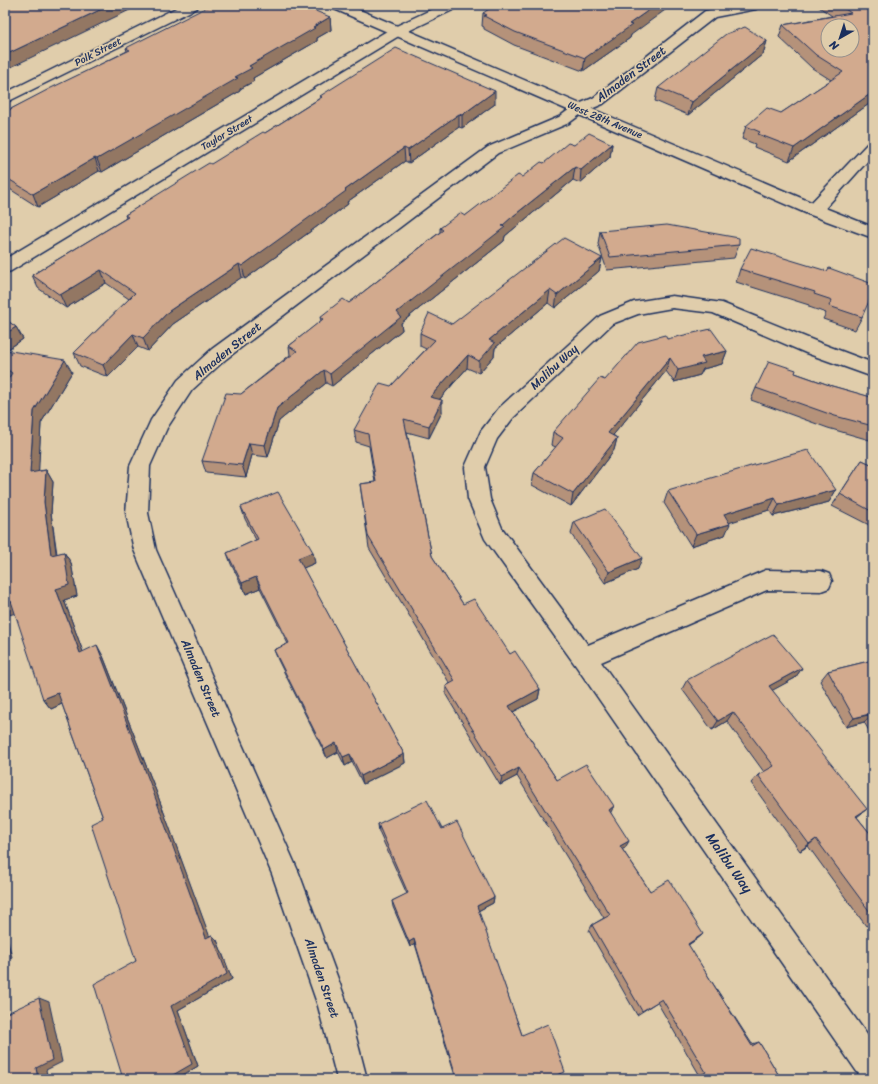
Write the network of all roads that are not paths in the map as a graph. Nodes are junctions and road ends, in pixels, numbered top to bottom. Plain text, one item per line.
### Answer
1 (192, 5) edge
2 (337, 5) edge
3 (452, 5) edge
4 (751, 6) dead end
5 (397, 31) junction
6 (5, 99) edge
7 (579, 109) junction
8 (873, 146) edge
9 (814, 210) junction
10 (873, 234) edge
11 (5, 267) edge
12 (873, 370) edge
13 (821, 581) dead end
14 (584, 658) junction
15 (873, 1069) edge
16 (352, 1079) edge

1 - 6 street, Polk Street
2 - 5 street, West 28th Avenue
3 - 5 street, Taylor Street
4 - 7 street, Almaden Street
5 - 7 street, West 28th Avenue
5 - 11 street, Taylor Street
7 - 9 street, West 28th Avenue
7 - 16 street, Almaden Street
8 - 9 street
9 - 10 street, West 28th Avenue
12 - 14 street, Malibu Way
13 - 14 street
14 - 15 street, Malibu Way

